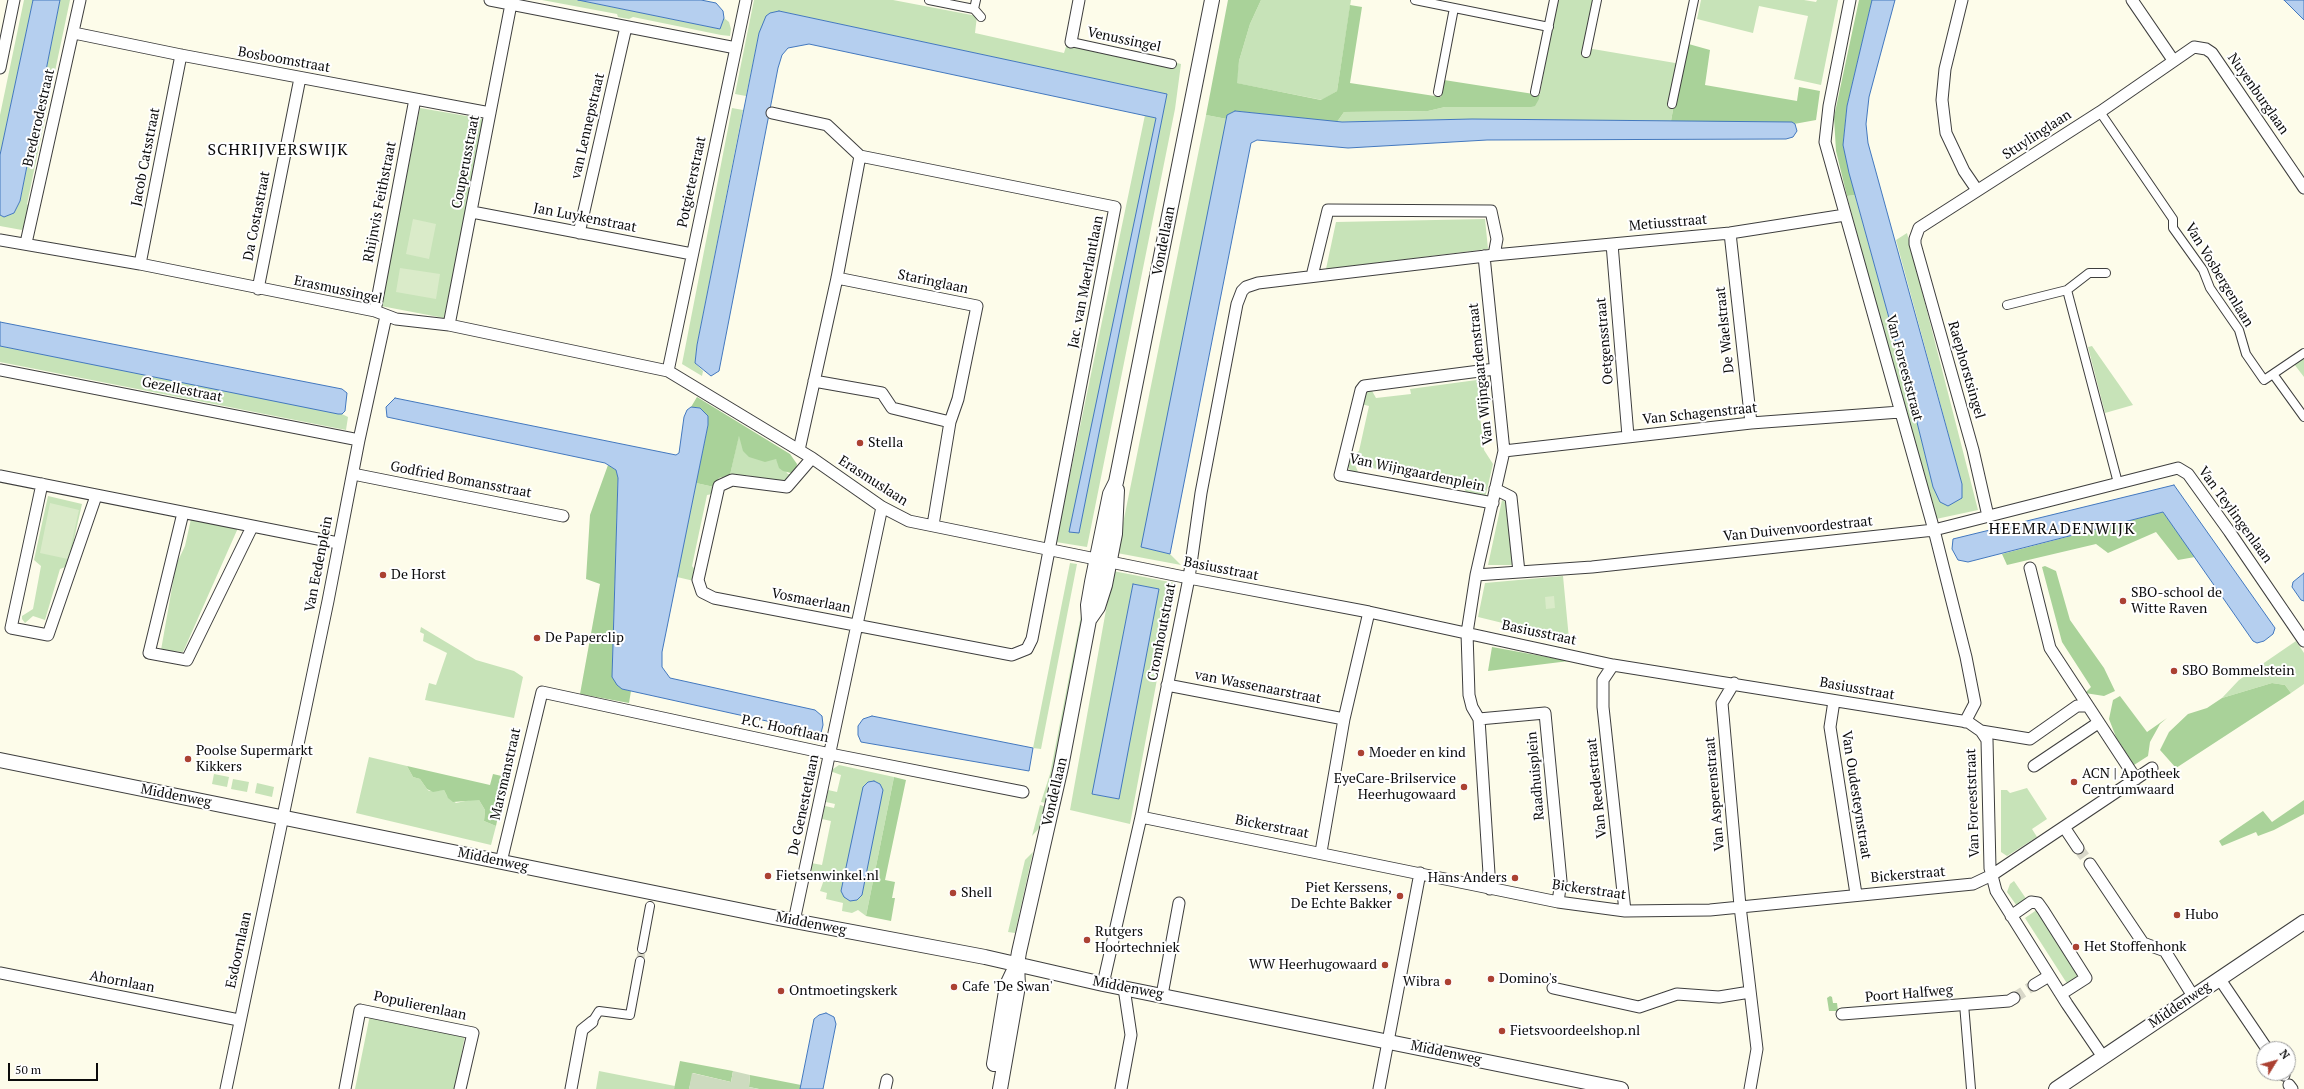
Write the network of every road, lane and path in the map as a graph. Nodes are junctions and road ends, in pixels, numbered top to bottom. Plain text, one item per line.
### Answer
1 (14, 0) edge
2 (80, 0) edge
3 (490, 0) edge
4 (746, 0) edge
5 (929, 0) edge
6 (976, 0) edge
7 (1079, 0) edge
8 (1212, 0) edge
9 (1415, 0) edge
10 (1554, 0) edge
11 (1597, 0) edge
12 (1694, 0) edge
13 (1850, 0) edge
14 (1962, 0) edge
15 (2132, 0) edge
16 (512, 4) junction
17 (1454, 8) junction
18 (974, 9) junction
19 (980, 16) dead end
20 (626, 27) junction
21 (1549, 27) junction
22 (74, 33) junction
23 (1071, 42) joint
24 (736, 48) junction
25 (1586, 53) dead end
26 (181, 56) junction
27 (2173, 60) junction
28 (1172, 64) dead end
29 (0, 68) edge
30 (300, 78) junction
31 (1438, 92) dead end
32 (1535, 92) dead end
33 (416, 99) junction
34 (1672, 104) dead end
35 (2100, 112) junction
36 (490, 113) junction
37 (772, 113) dead end
38 (860, 156) junction
39 (2304, 188) edge
40 (1977, 190) junction
41 (472, 212) junction
42 (1845, 215) junction
43 (580, 233) junction
44 (1730, 233) junction
45 (1916, 233) joint
46 (0, 240) edge
47 (26, 243) junction
48 (1612, 244) junction
49 (692, 254) junction
50 (1489, 256) junction
51 (140, 264) junction
52 (2106, 273) dead end
53 (1312, 276) junction
54 (836, 278) junction
55 (1246, 287) joint
56 (258, 289) junction
57 (2067, 290) junction
58 (2007, 306) dead end
59 (375, 311) junction
60 (386, 316) junction
61 (449, 325) junction
62 (2304, 353) edge
63 (1495, 368) junction
64 (0, 370) edge
65 (668, 371) junction
66 (2273, 374) junction
67 (814, 381) junction
68 (1900, 412) junction
69 (2304, 417) edge
70 (950, 422) junction
71 (1751, 423) junction
72 (1628, 436) junction
73 (359, 440) junction
74 (799, 450) junction
75 (1504, 451) junction
76 (812, 458) junction
77 (353, 474) junction
78 (0, 476) edge
79 (2118, 483) junction
80 (42, 484) junction
81 (1496, 489) junction
82 (96, 496) junction
83 (1493, 503) junction
84 (882, 508) junction
85 (183, 513) junction
86 (563, 516) dead end
87 (1988, 516) junction
88 (933, 525) junction
89 (252, 527) junction
90 (1934, 530) junction
91 (338, 543) junction
92 (1050, 549) junction
93 (1103, 560) junction
94 (2030, 568) dead end
95 (1520, 572) junction
96 (1476, 575) junction
97 (1189, 578) junction
98 (1369, 612) junction
99 (857, 625) junction
100 (1467, 632) junction
101 (2304, 641) edge
102 (1613, 665) junction
103 (1734, 683) junction
104 (1167, 685) junction
105 (542, 692) joint
106 (1834, 701) junction
107 (2086, 706) junction
108 (1344, 719) junction
109 (1479, 719) junction
110 (1965, 722) junction
111 (2098, 723) junction
112 (1981, 731) junction
113 (830, 754) junction
114 (0, 760) edge
115 (2034, 766) dead end
116 (2152, 768) dead end
117 (2136, 780) junction
118 (1023, 792) dead end
119 (281, 817) junction
120 (1141, 817) junction
121 (2064, 827) junction
122 (2078, 848) tunnel mouth
123 (1321, 852) junction
124 (501, 862) junction
125 (2090, 864) tunnel mouth
126 (1420, 873) junction
127 (1992, 875) junction
128 (1490, 890) junction
129 (1856, 894) junction
130 (1558, 902) junction
131 (1179, 903) dead end
132 (650, 906) dead end
133 (1740, 906) junction
134 (1625, 911) junction
135 (2011, 916) junction
136 (794, 921) junction
137 (2304, 922) edge
138 (642, 949) tunnel mouth
139 (640, 961) tunnel mouth
140 (1017, 964) junction
141 (0, 973) edge
142 (2049, 976) junction
143 (2219, 978) junction
144 (1103, 984) junction
145 (2034, 985) tunnel mouth
146 (1124, 988) junction
147 (1553, 988) dead end
148 (1750, 992) junction
149 (2061, 994) junction
150 (1162, 995) junction
151 (2193, 996) junction
152 (2014, 998) tunnel mouth
153 (1964, 1004) junction
154 (1842, 1014) dead end
155 (239, 1020) junction
156 (592, 1022) joint
157 (2262, 1041) edge
158 (1388, 1042) junction
159 (2103, 1057) junction
160 (226, 1089) edge
161 (345, 1089) edge
162 (460, 1089) edge
163 (571, 1089) edge
164 (990, 1089) edge
165 (1000, 1089) edge
166 (1120, 1089) edge
167 (1379, 1089) edge
168 (1621, 1089) edge
169 (1750, 1089) edge
170 (1971, 1089) edge
171 (2056, 1089) edge

1 - 29 street
2 - 22 street, Brederodestraat
3 - 16 street
4 - 24 street, Potgieterstraat
5 - 18 street
6 - 18 street
7 - 23 street
8 - 93 street, Vondellaan
9 - 17 street
10 - 21 street
11 - 25 street
12 - 34 street
13 - 42 street, Van Foreeststraat
14 - 40 street
15 - 27 street
16 - 20 street
16 - 36 street, Couperusstraat
17 - 21 street
17 - 31 street
18 - 19 street
20 - 24 street
20 - 43 street, van Lennepstraat
21 - 32 street
22 - 26 street, Bosboomstraat
22 - 47 street, Brederodestraat
23 - 28 street, Venussingel
24 - 49 street, Potgieterstraat
26 - 30 street, Bosboomstraat
26 - 51 street, Jacob Catsstraat
27 - 35 street, Stuylinglaan
27 - 39 street, Nuyenburglaan
30 - 33 street, Bosboomstraat
30 - 56 street, Da Costastraat
33 - 36 street, Bosboomstraat
33 - 59 street, Rhijnvis Feithstraat
35 - 40 street, Stuylinglaan
35 - 66 street, Van Vosbergenlaan
36 - 41 street, Couperusstraat
37 - 38 street
38 - 54 street
38 - 92 street, Jac. van Maerlantlaan
40 - 45 street, Stuylinglaan
41 - 43 street, Jan Luykenstraat
41 - 61 street, Couperusstraat
42 - 44 street, Metiusstraat
42 - 68 street, Van Foreeststraat
43 - 49 street, Jan Luykenstraat
44 - 48 street, Metiusstraat
44 - 71 street, De Waelstraat
45 - 87 street, Raephorstsingel
46 - 47 street, Erasmussingel
47 - 51 street, Erasmussingel
48 - 50 street, Metiusstraat
48 - 72 street, Oetgensstraat
49 - 65 street, Potgieterstraat
50 - 53 street, Metiusstraat
50 - 53 street
50 - 63 street, Van Wijngaardenstraat
51 - 56 street, Erasmussingel
52 - 57 street
53 - 55 street, Metiusstraat
54 - 67 street
54 - 70 street, Staringlaan
55 - 97 street, Cromhoutstraat
56 - 59 street, Erasmussingel
57 - 58 street
57 - 79 street
59 - 60 street, Erasmussingel
60 - 61 street, Erasmussingel
60 - 73 street, Van Eedenplein
61 - 65 street, Erasmussingel
62 - 66 street
63 - 75 street, Van Wijngaardenstraat
63 - 83 street, Van Wijngaardenplein
64 - 73 street, Gezellestraat
65 - 74 street, Erasmuslaan
66 - 69 street
67 - 70 street
67 - 74 street
68 - 71 street, Van Schagenstraat
68 - 90 street, Van Foreeststraat
70 - 88 street, Staringlaan
71 - 72 street, Van Schagenstraat
72 - 75 street, Van Schagenstraat
73 - 77 street, Van Eedenplein
74 - 76 street, Erasmuslaan
75 - 81 street, Van Wijngaardenstraat
76 - 84 street, Erasmuslaan
76 - 99 street, Vosmaerlaan
77 - 86 street, Godfried Bomansstraat
77 - 91 street, Van Eedenplein
78 - 80 street
79 - 87 street, Van Duivenvoordestraat
79 - 101 street, Van Teylingenlaan
80 - 82 street
80 - 82 street
81 - 83 street, Van Wijngaardenstraat
81 - 95 street
82 - 85 street
83 - 96 street, Van Wijngaardenstraat
84 - 88 street, Erasmuslaan
84 - 99 street, De Genestetlaan
85 - 89 street
85 - 89 street
87 - 90 street, Van Duivenvoordestraat
88 - 92 street, Erasmuslaan
89 - 91 street
90 - 95 street, Van Duivenvoordestraat
90 - 110 street, Van Foreeststraat
91 - 119 street, Van Eedenplein
92 - 93 street, Erasmuslaan
92 - 99 street, Vosmaerlaan
93 - 97 street, Basiusstraat
93 - 140 street, Vondellaan
94 - 107 street
95 - 96 street, Van Duivenvoordestraat
96 - 100 street, Van Wijngaardenstraat
97 - 98 street, Basiusstraat
97 - 104 street, Cromhoutstraat
98 - 100 street, Basiusstraat
98 - 108 street
99 - 113 street, De Genestetlaan
100 - 102 street, Basiusstraat
100 - 109 street
102 - 103 street, Basiusstraat
102 - 134 street, Van Reedestraat
103 - 106 street, Basiusstraat
103 - 133 street, Van Asperenstraat
104 - 108 street, van Wassenaarstraat
104 - 120 street, Cromhoutstraat
105 - 113 street, P.C. Hooftlaan
105 - 124 street, Marsmanstraat
106 - 110 street, Basiusstraat
106 - 129 street, Van Oudesteynstraat
107 - 111 street
107 - 112 street, Van Foreeststraat
108 - 123 street
109 - 128 street
109 - 130 street, Raadhuisplein
110 - 112 street, Van Foreeststraat
111 - 115 street
111 - 117 street
112 - 127 street, Van Foreeststraat
113 - 118 street, P.C. Hooftlaan
113 - 136 street, De Genestetlaan
114 - 119 street, Middenweg
116 - 117 street, Bickerstraat
117 - 121 street, Bickerstraat
119 - 124 street, Middenweg
119 - 155 street, Esdoornlaan
120 - 123 street, Bickerstraat
120 - 144 street, Cromhoutstraat
121 - 122 street
121 - 127 street, Bickerstraat
123 - 126 street, Bickerstraat
124 - 136 street, Middenweg
125 - 151 street
126 - 128 street, Bickerstraat
126 - 158 street
127 - 129 street, Bickerstraat
127 - 135 street
128 - 130 street, Bickerstraat
129 - 133 street, Bickerstraat
130 - 134 street, Bickerstraat
131 - 150 street
132 - 138 street
133 - 134 street, Bickerstraat
133 - 148 street, Van Asperenstraat
135 - 142 street
135 - 149 street
136 - 140 street, Middenweg
137 - 143 street, Middenweg
139 - 156 street
140 - 144 street, Middenweg
140 - 164 street
140 - 165 street
141 - 155 street, Ahornlaan
142 - 145 street
142 - 149 street
143 - 151 street, Middenweg
143 - 157 street
144 - 146 street, Middenweg
146 - 150 street, Middenweg
146 - 166 street
147 - 148 street
148 - 169 street, Van Asperenstraat
149 - 159 street
150 - 158 street, Middenweg
151 - 159 street, Middenweg
152 - 153 street, Poort Halfweg
153 - 154 street, Poort Halfweg
153 - 170 street
155 - 160 street, Esdoornlaan
156 - 163 street
158 - 167 street
158 - 168 street, Middenweg
159 - 171 street, Middenweg
161 - 162 street, Populierenlaan

